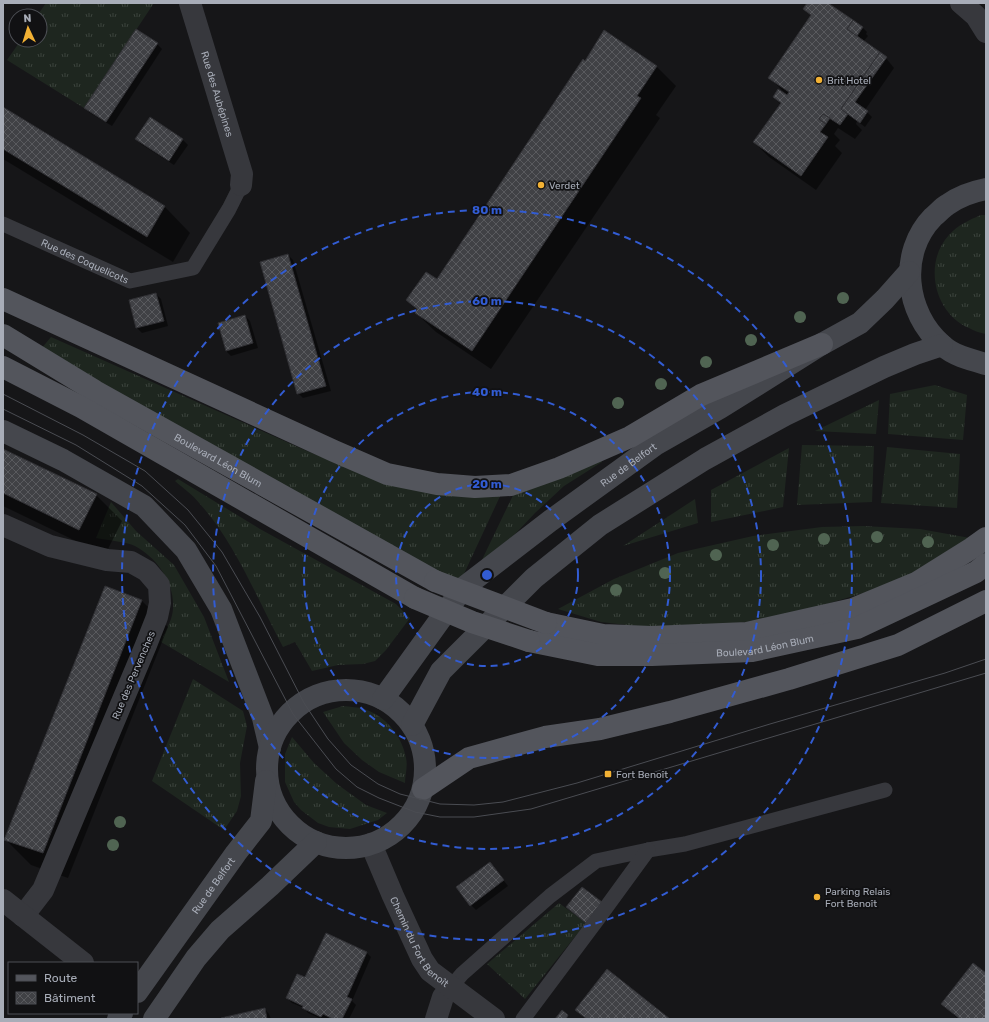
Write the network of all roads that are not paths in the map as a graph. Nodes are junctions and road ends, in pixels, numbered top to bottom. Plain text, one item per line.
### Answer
1 (190, 3) edge
2 (241, 185) joint
3 (986, 189) edge
4 (3, 224) edge
5 (909, 272) junction
6 (3, 299) edge
7 (3, 335) edge
8 (822, 344) junction
9 (942, 345) junction
10 (986, 364) edge
11 (3, 367) edge
12 (3, 431) edge
13 (3, 525) edge
14 (986, 538) edge
15 (986, 564) edge
16 (986, 601) edge
17 (383, 699) junction
18 (412, 725) junction
19 (268, 759) junction
20 (423, 789) junction
21 (885, 790) dead end
22 (316, 842) junction
23 (371, 844) junction
24 (648, 850) junction
25 (3, 900) edge
26 (23, 916) junction
27 (82, 962) edge
28 (452, 987) junction
29 (138, 991) edge
30 (154, 1019) edge
31 (436, 1019) edge
32 (494, 1019) edge
33 (523, 1019) edge

1 - 2 street, Rue des Aubépines
2 - 4 lane, Rue des Coquelicots
3 - 5 main road
5 - 8 main road, Rue de Belfort
5 - 9 main road
6 - 8 main road
7 - 14 main road, Boulevard Léon Blum, bridge
8 - 17 main road, Rue de Belfort
9 - 10 main road
9 - 18 main road
11 - 15 main road, Boulevard Léon Blum, bridge
12 - 19 main road
13 - 26 street, Rue des Pervenches
16 - 20 main road
17 - 18 main road
17 - 19 main road
18 - 20 main road
19 - 22 main road
19 - 29 main road, Rue de Belfort
20 - 23 main road
21 - 24 lane
22 - 23 main road
22 - 30 main road
23 - 28 street, Chemin du Fort Benoît
24 - 28 lane
24 - 33 lane
25 - 26 street
26 - 27 street
28 - 31 street
28 - 32 street, Chemin du Fort Benoît

